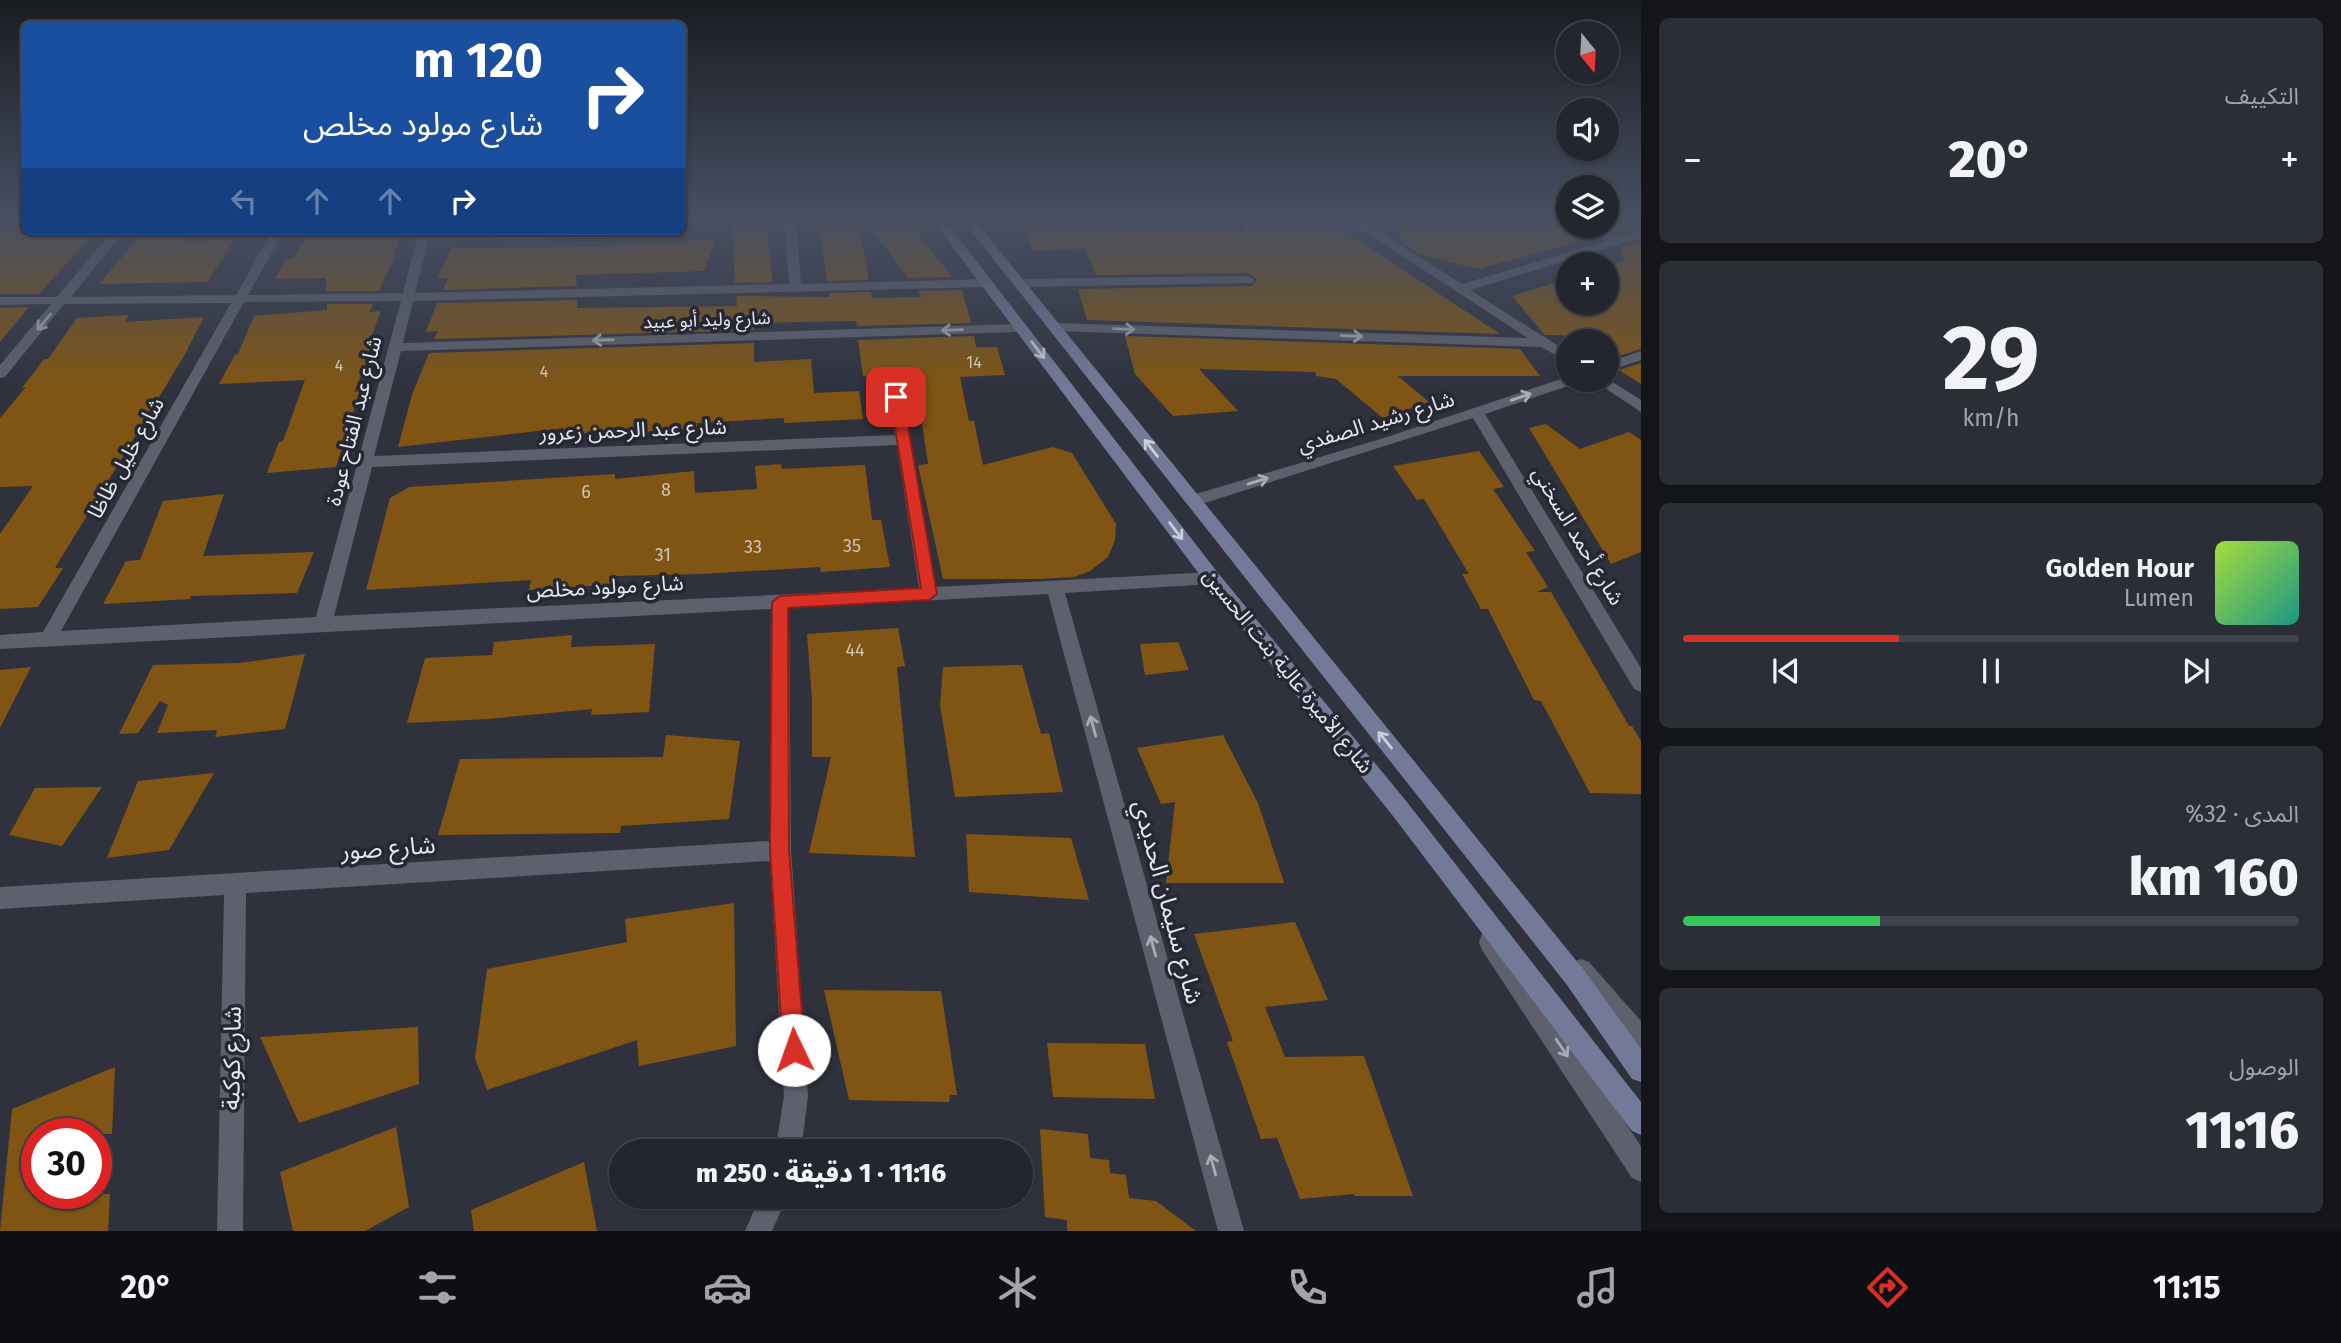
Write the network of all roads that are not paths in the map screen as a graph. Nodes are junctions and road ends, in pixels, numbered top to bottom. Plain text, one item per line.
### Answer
1 (82, 275) edge
2 (253, 275) edge
3 (413, 275) edge
4 (794, 275) edge
5 (980, 275) edge
6 (1015, 275) edge
7 (1443, 275) edge
8 (1505, 275) edge
9 (1248, 280) dead end
10 (986, 283) junction
11 (1022, 284) junction
12 (795, 288) junction
13 (1462, 288) junction
14 (408, 297) junction
15 (240, 299) junction
16 (62, 300) junction
17 (0, 301) edge
18 (1056, 327) junction
19 (1021, 328) junction
20 (1545, 343) junction
21 (394, 347) junction
22 (1556, 350) edge
23 (1641, 355) edge
24 (1619, 363) edge
25 (0, 374) edge
26 (1556, 385) edge
27 (1618, 392) edge
28 (896, 397) dead end
29 (1641, 407) edge
30 (1476, 412) junction
31 (903, 440) junction
32 (365, 462) junction
33 (1192, 501) junction
34 (1212, 578) junction
35 (1055, 588) junction
36 (929, 594) junction
37 (780, 602) junction
38 (324, 622) junction
39 (48, 639) junction
40 (0, 642) edge
41 (1641, 684) edge
42 (1427, 794) junction
43 (1400, 809) junction
44 (780, 850) junction
45 (235, 884) junction
46 (0, 898) edge
47 (1641, 1038) edge
48 (1641, 1070) edge
49 (1641, 1122) edge
50 (790, 1139) edge
51 (1641, 1169) edge
52 (768, 1209) edge
53 (230, 1231) edge
54 (758, 1231) edge
55 (1231, 1231) edge

1 - 16 street
2 - 15 street, شارع خليل ظاظا
3 - 14 street, شارع عبد الفتاح عودة
4 - 12 street
5 - 10 main road, شارع الأميرة عالية بنت الحسين
6 - 11 main road, شارع الأميرة عالية بنت الحسين
7 - 13 street
8 - 13 street
9 - 11 street
10 - 12 street
10 - 19 main road, شارع الأميرة عالية بنت الحسين
11 - 18 main road, شارع الأميرة عالية بنت الحسين
12 - 14 street
13 - 20 street
14 - 15 street
14 - 21 street, شارع عبد الفتاح عودة
15 - 16 street
15 - 39 street, شارع خليل ظاظا
16 - 17 street
16 -> 25 street
18 -> 20 street
33 -> 18 main road, شارع الأميرة عالية بنت الحسين
19 -> 21 street, شارع وليد أبو عبيد
19 -> 34 main road, شارع الأميرة عالية بنت الحسين
20 - 22 street
21 - 32 street, شارع عبد الفتاح عودة
23 - 24 street
30 -> 26 street, شارع رشيد الصفدي
27 - 29 street
28 - 31 street
33 -> 30 street, شارع رشيد الصفدي
30 - 41 street, شارع أحمد السخني
31 - 32 street, شارع عبد الرحمن زعرور
31 - 36 street
32 - 38 street, شارع عبد الفتاح عودة
42 -> 33 main road, شارع الأميرة عالية بنت الحسين
34 - 35 street, شارع مولود مخلص
34 - 43 main road, شارع الأميرة عالية بنت الحسين
35 - 36 street, شارع مولود مخلص
55 -> 35 street, شارع سليمان الحديدي
36 - 37 street, شارع مولود مخلص
37 - 38 street, شارع مولود مخلص
37 - 44 street
38 - 39 street, شارع مولود مخلص
39 - 40 street, شارع مولود مخلص
42 - 47 street
42 - 48 main road, شارع الأميرة عالية بنت الحسين
43 - 49 main road, شارع الأميرة عالية بنت الحسين
43 -> 51 street
44 - 45 street, شارع صور
44 - 50 street
45 - 46 street, شارع صور
45 - 53 street, شارع كوكبة
52 - 54 street

